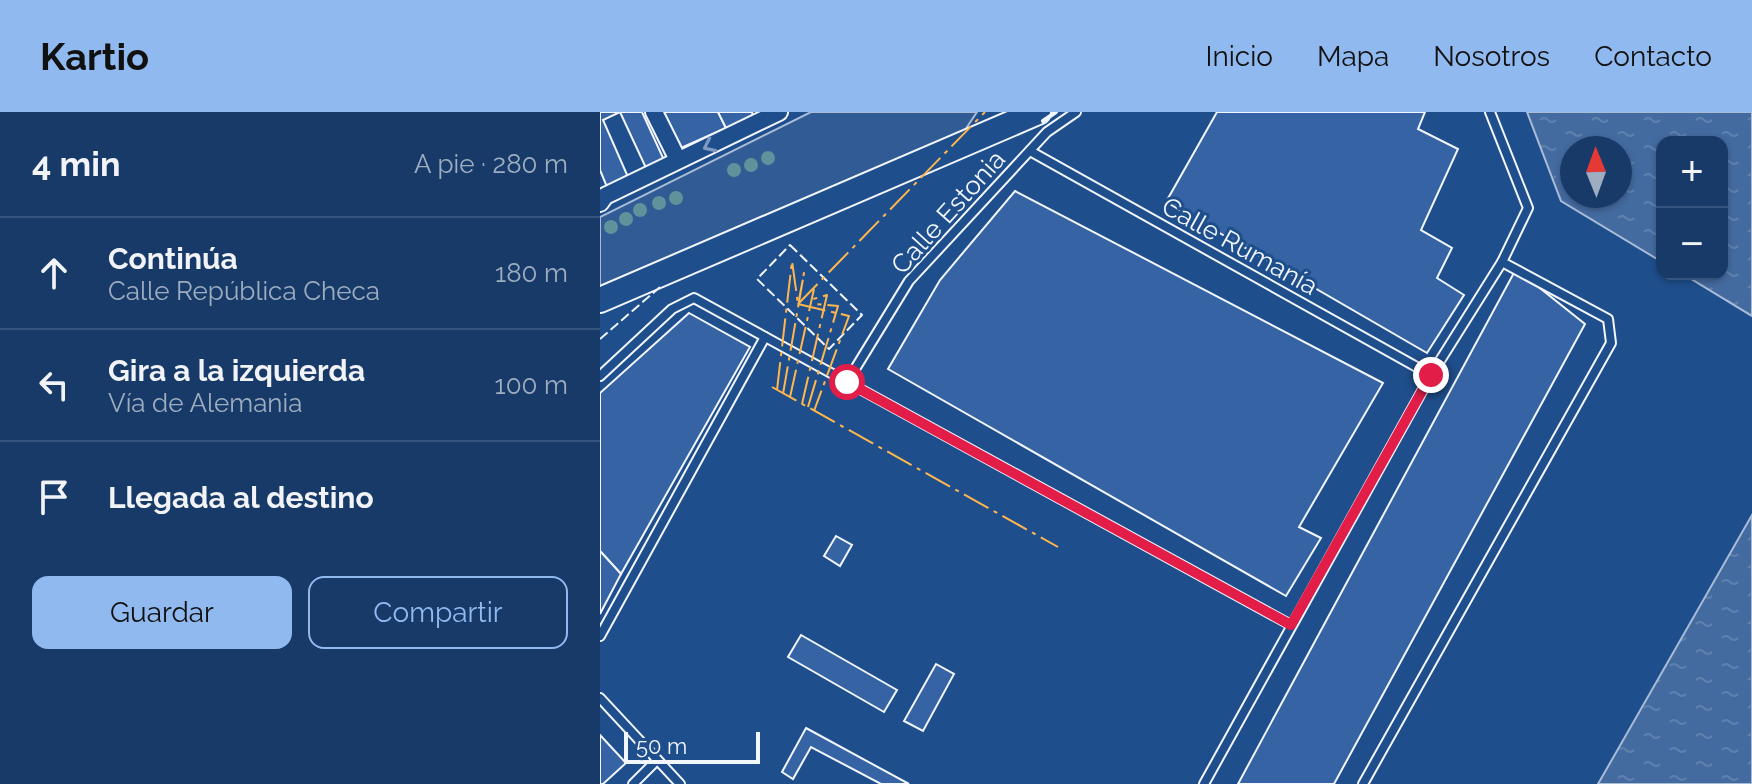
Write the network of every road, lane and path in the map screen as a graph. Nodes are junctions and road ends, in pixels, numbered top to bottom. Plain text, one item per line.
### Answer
1 (654, 112) edge
2 (778, 112) edge
3 (1038, 112) edge
4 (1076, 112) edge
5 (1490, 112) edge
6 (1030, 151) junction
7 (678, 160) junction
8 (602, 195) edge
9 (1502, 262) junction
10 (600, 300) edge
11 (765, 337) junction
12 (1431, 375) junction
13 (600, 376) edge
14 (847, 382) junction
15 (1291, 625) junction
16 (600, 636) edge
17 (600, 698) edge
18 (657, 760) junction
19 (633, 784) edge
20 (680, 784) edge
21 (1204, 784) edge
22 (1363, 784) edge

1 - 7 street
2 -> 7 street
3 - 10 street
4 - 6 lane, Calle Estonia
5 - 9 lane
6 - 12 lane, Calle Rumanía
6 - 14 lane, Calle Estonia
7 - 8 street
9 - 12 lane
9 - 22 lane
11 - 13 lane
11 - 14 lane
11 - 16 lane
12 - 15 lane
14 - 15 lane
15 - 21 lane
17 - 18 lane
18 - 19 lane
18 - 20 lane

